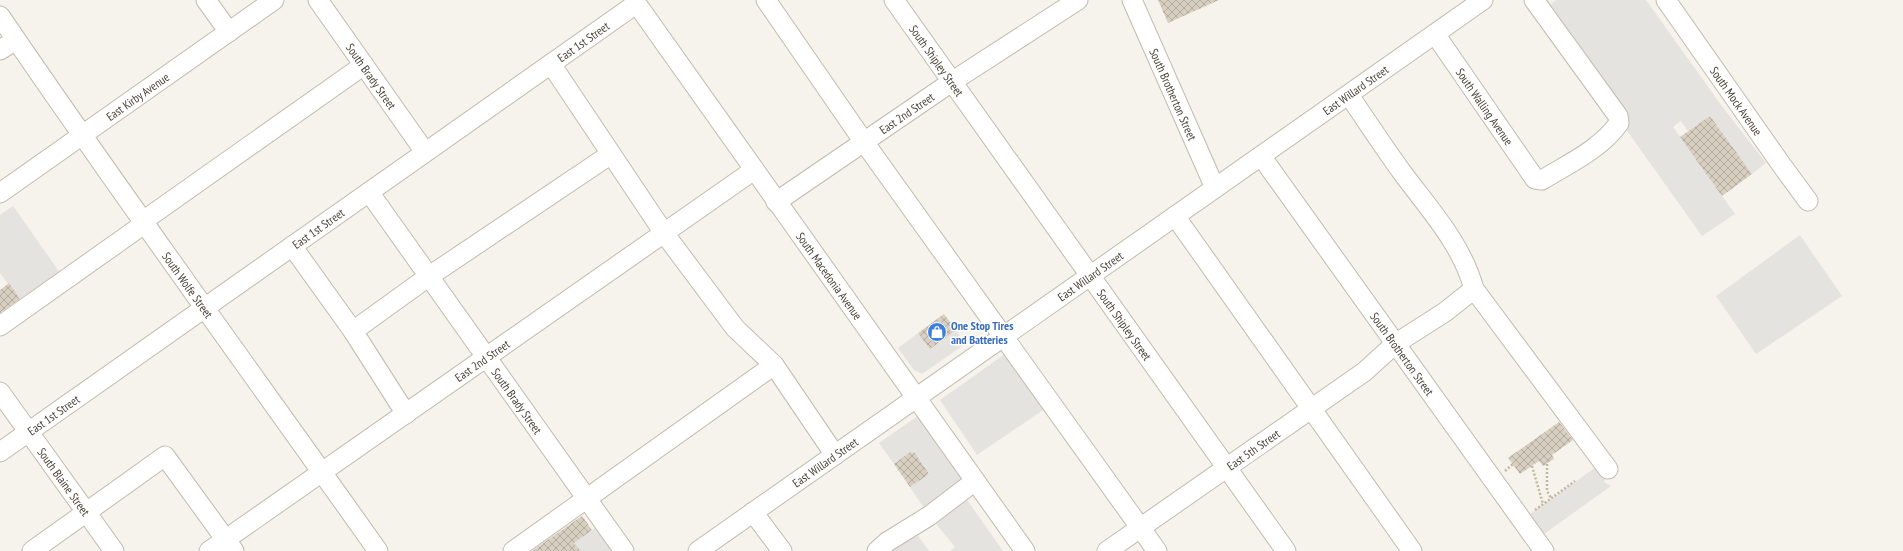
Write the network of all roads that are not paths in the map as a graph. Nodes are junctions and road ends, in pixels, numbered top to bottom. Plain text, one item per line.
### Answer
1 (206, 0) edge
2 (274, 0) edge
3 (318, 0) edge
4 (766, 0) edge
5 (894, 0) edge
6 (1078, 0) edge
7 (1132, 0) edge
8 (1483, 0) edge
9 (1534, 0) edge
10 (1666, 0) edge
11 (635, 2) edge
12 (0, 16) edge
13 (229, 32) junction
14 (1435, 34) junction
15 (16, 40) junction
16 (0, 50) edge
17 (551, 64) junction
18 (364, 65) junction
19 (953, 81) junction
20 (1349, 95) junction
21 (82, 135) junction
22 (864, 142) junction
23 (425, 152) junction
24 (611, 154) junction
25 (1262, 156) junction
26 (754, 170) junction
27 (1215, 188) junction
28 (369, 192) junction
29 (0, 193) edge
30 (1808, 201) dead end
31 (776, 202) junction
32 (1176, 216) junction
33 (144, 222) junction
34 (664, 233) junction
35 (292, 246) junction
36 (428, 276) junction
37 (1091, 276) junction
38 (1474, 289) junction
39 (205, 308) junction
40 (0, 326) edge
41 (353, 331) junction
42 (1003, 337) junction
43 (1395, 344) junction
44 (486, 358) junction
45 (774, 365) junction
46 (0, 392) edge
47 (916, 398) junction
48 (1312, 409) junction
49 (406, 414) junction
50 (28, 432) junction
51 (0, 452) edge
52 (835, 455) junction
53 (1227, 468) junction
54 (1608, 469) dead end
55 (322, 472) junction
56 (975, 481) junction
57 (586, 498) junction
58 (86, 512) junction
59 (754, 512) junction
60 (1141, 528) junction
61 (230, 545) edge
62 (32, 551) edge
63 (114, 551) edge
64 (209, 551) edge
65 (378, 551) edge
66 (513, 551) edge
67 (624, 551) edge
68 (698, 551) edge
69 (782, 551) edge
70 (877, 551) edge
71 (1024, 551) edge
72 (1107, 551) edge
73 (1157, 551) edge
74 (1286, 551) edge
75 (1412, 551) edge
76 (1544, 551) edge

1 - 13 street
2 - 13 street, East Kirby Avenue
3 - 18 street, South Brady Street
4 - 22 street
5 - 19 street, South Shipley Street
6 - 19 street, East 2nd Street
7 - 27 street, South Brotherton Street
8 - 14 street, East Willard Street
9 - 14 street, South Walling Avenue
10 - 30 street, South Mock Avenue
11 - 17 street, East 1st Street
11 - 26 street, South Macedonia Avenue
12 - 15 street, South Wolfe Street
13 - 21 street, East Kirby Avenue
14 - 20 street, East Willard Street
15 - 16 street
15 - 21 street, South Wolfe Street
17 - 23 street, East 1st Street
17 - 24 street
18 - 23 street, South Brady Street
18 - 33 street
19 - 22 street, East 2nd Street
19 - 37 street, South Shipley Street
20 - 25 street, East Willard Street
20 - 38 street
21 - 29 street, East Kirby Avenue
21 - 33 street, South Wolfe Street
22 - 31 street, East 2nd Street
22 - 42 street
23 - 28 street, East 1st Street
24 - 34 street
24 - 36 street
25 - 27 street, East Willard Street
25 - 43 street, South Brotherton Street
26 - 31 street, South Macedonia Avenue
26 - 34 street, East 2nd Street
27 - 32 street, East Willard Street
28 - 35 street, East 1st Street
28 - 36 street, South Brady Street
31 - 47 street, South Macedonia Avenue
32 - 37 street, East Willard Street
32 - 48 street
33 - 39 street, South Wolfe Street
33 - 40 street
34 - 44 street, East 2nd Street
34 - 45 street
35 - 39 street, East 1st Street
35 - 41 street
36 - 41 street
36 - 44 street, South Brady Street
37 - 42 street, East Willard Street
37 - 53 street, South Shipley Street
38 - 43 street, East 5th Street
38 - 54 street
39 - 50 street, East 1st Street
39 - 55 street, South Wolfe Street
41 - 49 street
42 - 47 street, East Willard Street
42 - 60 street
43 - 48 street, East 5th Street
43 - 76 street, South Brotherton Street
44 - 49 street, East 2nd Street
44 - 57 street, South Brady Street
45 - 52 street
45 - 57 street
46 - 50 street, South Blaine Street
47 - 52 street, East Willard Street
47 - 56 street, South Macedonia Avenue
48 - 53 street, East 5th Street
48 - 75 street
49 - 55 street, East 2nd Street
50 - 51 street, East 1st Street
50 - 58 street, South Blaine Street
52 - 59 street, East Willard Street
53 - 60 street, East 5th Street
53 - 74 street, South Shipley Street
55 - 61 street, East 2nd Street
55 - 65 street, South Wolfe Street
56 - 70 street
56 - 71 street, South Macedonia Avenue
57 - 66 street
57 - 67 street, South Brady Street
58 - 61 street
58 - 62 street
58 - 63 street, South Blaine Street
59 - 68 street, East Willard Street
59 - 69 street
60 - 72 street, East 5th Street
60 - 73 street
61 - 64 street, East 2nd Street

